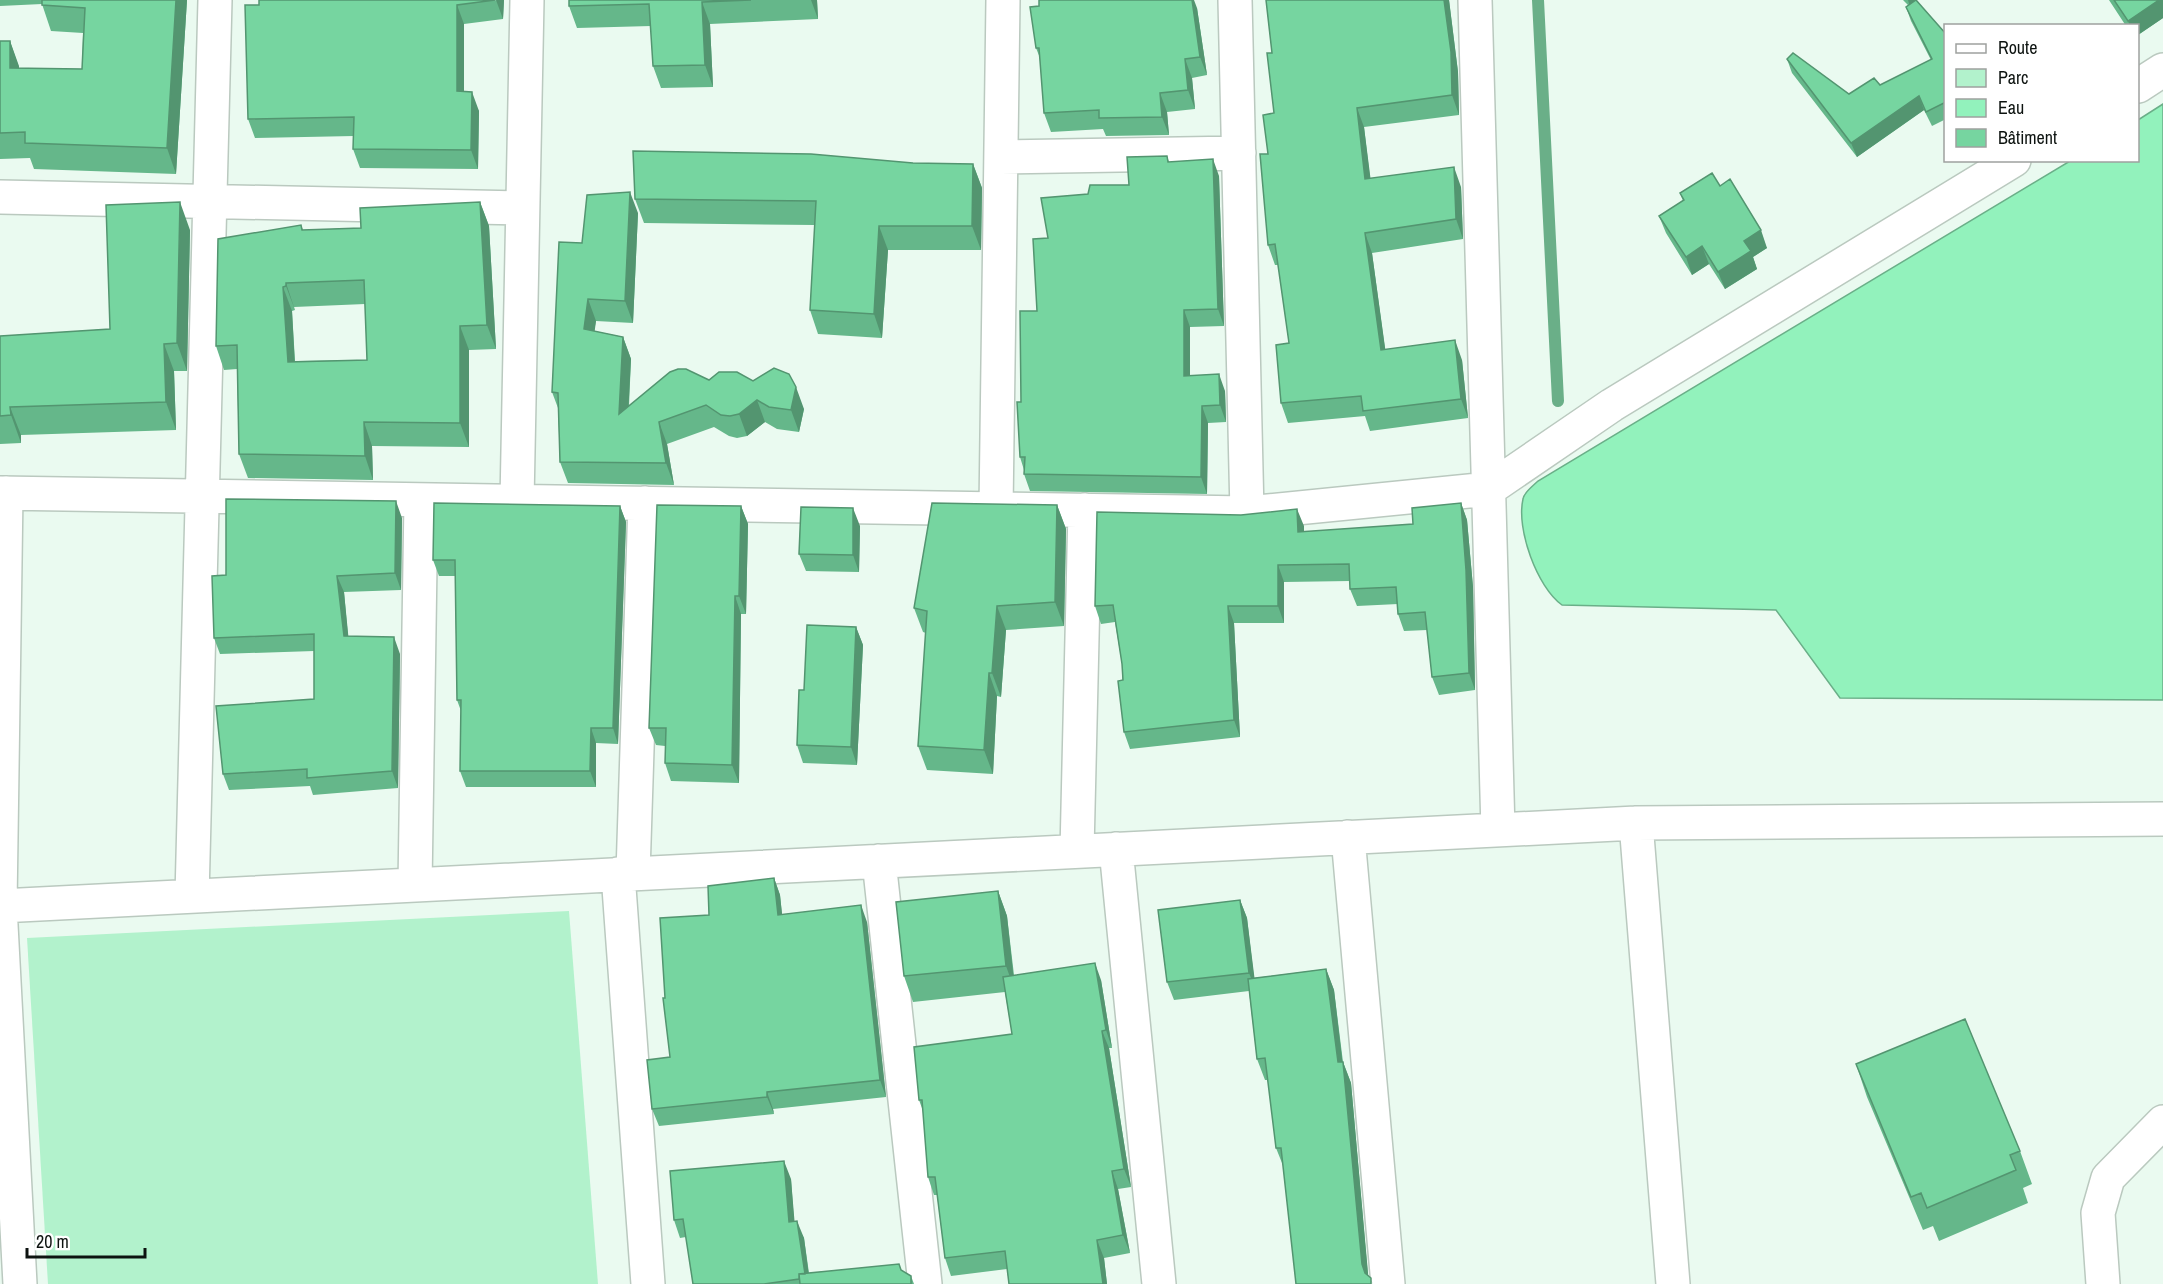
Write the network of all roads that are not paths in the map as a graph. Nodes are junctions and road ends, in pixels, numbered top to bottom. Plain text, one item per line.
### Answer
1 (215, 0) edge
2 (527, 0) edge
3 (1003, 0) edge
4 (1235, 0) edge
5 (1475, 0) edge
6 (2163, 70) edge
7 (2139, 85) edge
8 (1239, 153) junction
9 (1001, 157) junction
10 (2011, 162) edge
11 (0, 197) edge
12 (210, 201) junction
13 (522, 208) junction
14 (1489, 489) junction
15 (3, 493) edge
16 (202, 496) junction
17 (421, 500) junction
18 (517, 501) junction
19 (645, 503) junction
20 (996, 508) junction
21 (1085, 510) junction
22 (1247, 513) junction
23 (2163, 819) edge
24 (1636, 823) junction
25 (1498, 830) junction
26 (1348, 837) junction
27 (1116, 849) junction
28 (1077, 851) junction
29 (879, 861) junction
30 (626, 874) junction
31 (415, 885) junction
32 (192, 896) junction
33 (0, 906) edge
34 (2163, 1122) edge
35 (20, 1284) edge
36 (648, 1284) edge
37 (925, 1284) edge
38 (1159, 1284) edge
39 (1388, 1284) edge
40 (1672, 1284) edge
41 (2103, 1284) edge

1 - 12 street
2 - 13 street
3 - 9 street
4 - 8 street
5 - 14 street
6 - 7 street
8 - 9 street
8 - 22 street
9 - 20 street
10 - 14 street
11 - 12 street
12 - 13 street
12 - 16 street
13 - 18 street
14 - 22 street
14 - 25 street
15 - 16 street
15 - 33 street
16 - 17 street
16 - 32 street
17 - 18 street
17 - 31 street
18 - 19 street
19 - 20 street
19 - 30 street
20 - 21 street
21 - 22 street
21 - 28 street
23 - 24 street
24 - 25 street
24 - 40 street
25 - 26 street
26 - 27 street
26 - 39 street
27 - 28 street
27 - 38 street
28 - 29 street
29 - 30 street
29 - 37 street
30 - 31 street
30 - 36 street
31 - 32 street
32 - 33 street
33 - 35 street
34 - 41 street

